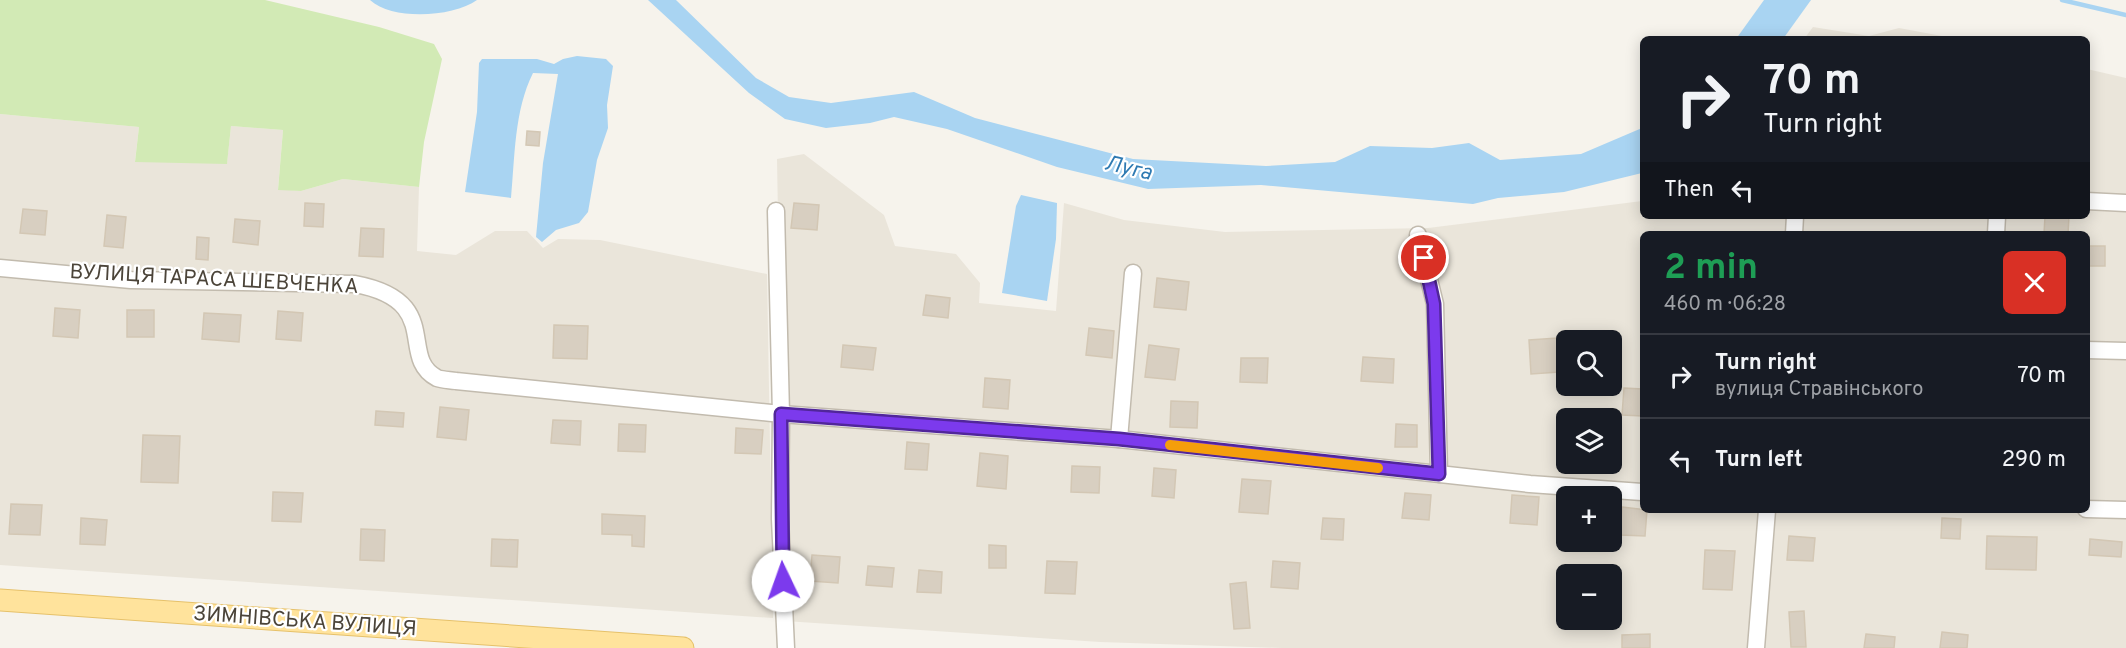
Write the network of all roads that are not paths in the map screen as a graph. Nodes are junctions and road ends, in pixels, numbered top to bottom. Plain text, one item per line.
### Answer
1 (2090, 201) edge
2 (2126, 203) edge
3 (776, 211) dead end
4 (1418, 234) dead end
5 (0, 268) edge
6 (1133, 273) dead end
7 (2090, 350) edge
8 (2126, 351) edge
9 (774, 414) junction
10 (1119, 439) junction
11 (1439, 474) junction
12 (1640, 492) edge
13 (2090, 508) edge
14 (2126, 510) edge
15 (1767, 513) edge
16 (0, 600) edge
17 (683, 648) edge
18 (786, 648) edge
19 (1756, 648) edge

1 - 2 street
3 - 9 street
4 - 11 street
5 - 9 street, ВУЛИЦЯ ТАРАСА ШЕВЧЕНКА
6 - 10 street
7 - 8 street
9 - 10 street, ВУЛИЦЯ ТАРАСА ШЕВЧЕНКА
9 - 18 street
10 - 11 street, ВУЛИЦЯ ТАРАСА ШЕВЧЕНКА
11 - 12 street, ВУЛИЦЯ ТАРАСА ШЕВЧЕНКА
13 - 14 street
15 - 19 street
16 - 17 main road, ЗИМНІВСЬКА ВУЛИЦЯ

